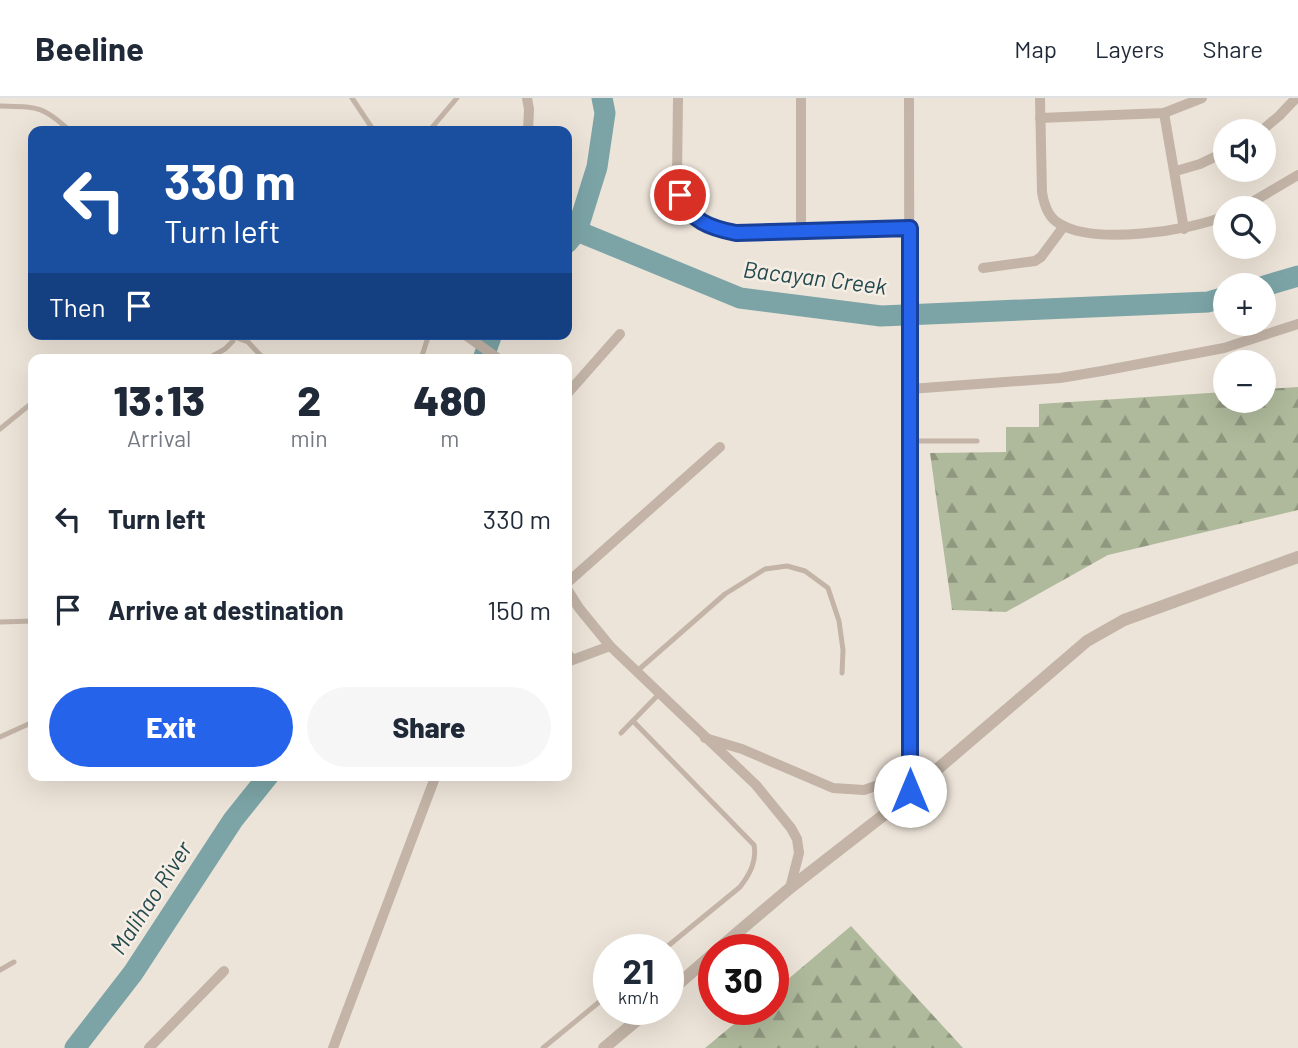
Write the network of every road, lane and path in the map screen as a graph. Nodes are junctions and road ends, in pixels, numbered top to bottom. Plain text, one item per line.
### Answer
1 (352, 98) edge
2 (445, 98) edge
3 (457, 98) edge
4 (527, 98) edge
5 (678, 98) edge
6 (801, 98) edge
7 (909, 98) edge
8 (1040, 98) edge
9 (1202, 98) edge
10 (1296, 98) edge
11 (0, 106) edge
12 (450, 106) junction
13 (1164, 113) junction
14 (1040, 118) junction
15 (1275, 119) edge
16 (65, 126) edge
17 (371, 126) edge
18 (433, 126) edge
19 (528, 126) edge
20 (1213, 158) edge
21 (1176, 171) junction
22 (1298, 175) edge
23 (1262, 196) edge
24 (1213, 220) edge
25 (1064, 226) junction
26 (910, 228) junction
27 (1184, 229) junction
28 (802, 233) junction
29 (983, 268) dead end
30 (1298, 324) edge
31 (620, 334) dead end
32 (233, 340) edge
33 (243, 340) edge
34 (472, 340) edge
35 (216, 354) edge
36 (259, 354) edge
37 (492, 354) edge
38 (572, 388) edge
39 (910, 388) junction
40 (28, 406) edge
41 (0, 429) edge
42 (910, 441) junction
43 (977, 441) dead end
44 (720, 447) dead end
45 (1298, 557) edge
46 (572, 579) edge
47 (572, 597) edge
48 (28, 621) edge
49 (0, 622) edge
50 (610, 646) junction
51 (572, 660) edge
52 (636, 671) junction
53 (842, 673) dead end
54 (660, 692) junction
55 (633, 721) junction
56 (28, 724) edge
57 (621, 733) dead end
58 (0, 737) edge
59 (703, 737) junction
60 (910, 774) junction
61 (434, 781) edge
62 (910, 791) junction
63 (790, 888) junction
64 (683, 934) edge
65 (737, 934) edge
66 (14, 962) dead end
67 (698, 967) edge
68 (0, 970) edge
69 (224, 971) dead end
70 (684, 979) edge
71 (593, 1007) edge
72 (631, 1025) edge
73 (149, 1048) edge
74 (333, 1048) edge
75 (544, 1048) edge
76 (604, 1048) edge

1 - 17 lane
2 - 12 lane
3 - 12 lane
4 - 19 street
5 - 28 street
6 - 28 street
7 - 26 street
8 - 14 street
9 - 13 street
10 - 15 street
11 - 16 lane
12 - 18 lane
13 - 14 street
13 - 21 street
14 - 25 street
20 - 21 street
21 - 27 street
22 - 23 street
24 - 27 street
25 - 27 street
25 - 29 street
26 - 28 street
26 - 39 street
30 - 39 street
31 - 38 street
32 - 35 lane
33 - 36 lane
34 - 37 street
39 - 42 street
40 - 41 lane
42 - 43 lane
42 - 60 street
44 - 46 street
45 - 62 street
47 - 50 street
48 - 49 lane
50 - 51 street
50 - 52 street
52 - 53 lane
52 - 54 street
54 - 55 lane
54 - 59 street
55 - 57 lane
55 - 64 lane
56 - 58 lane
59 - 60 street
59 - 63 street
60 - 62 street
61 - 74 street
62 - 63 street
63 - 65 street
66 - 68 lane
67 - 70 street
69 - 73 street
71 - 75 lane
72 - 76 street

